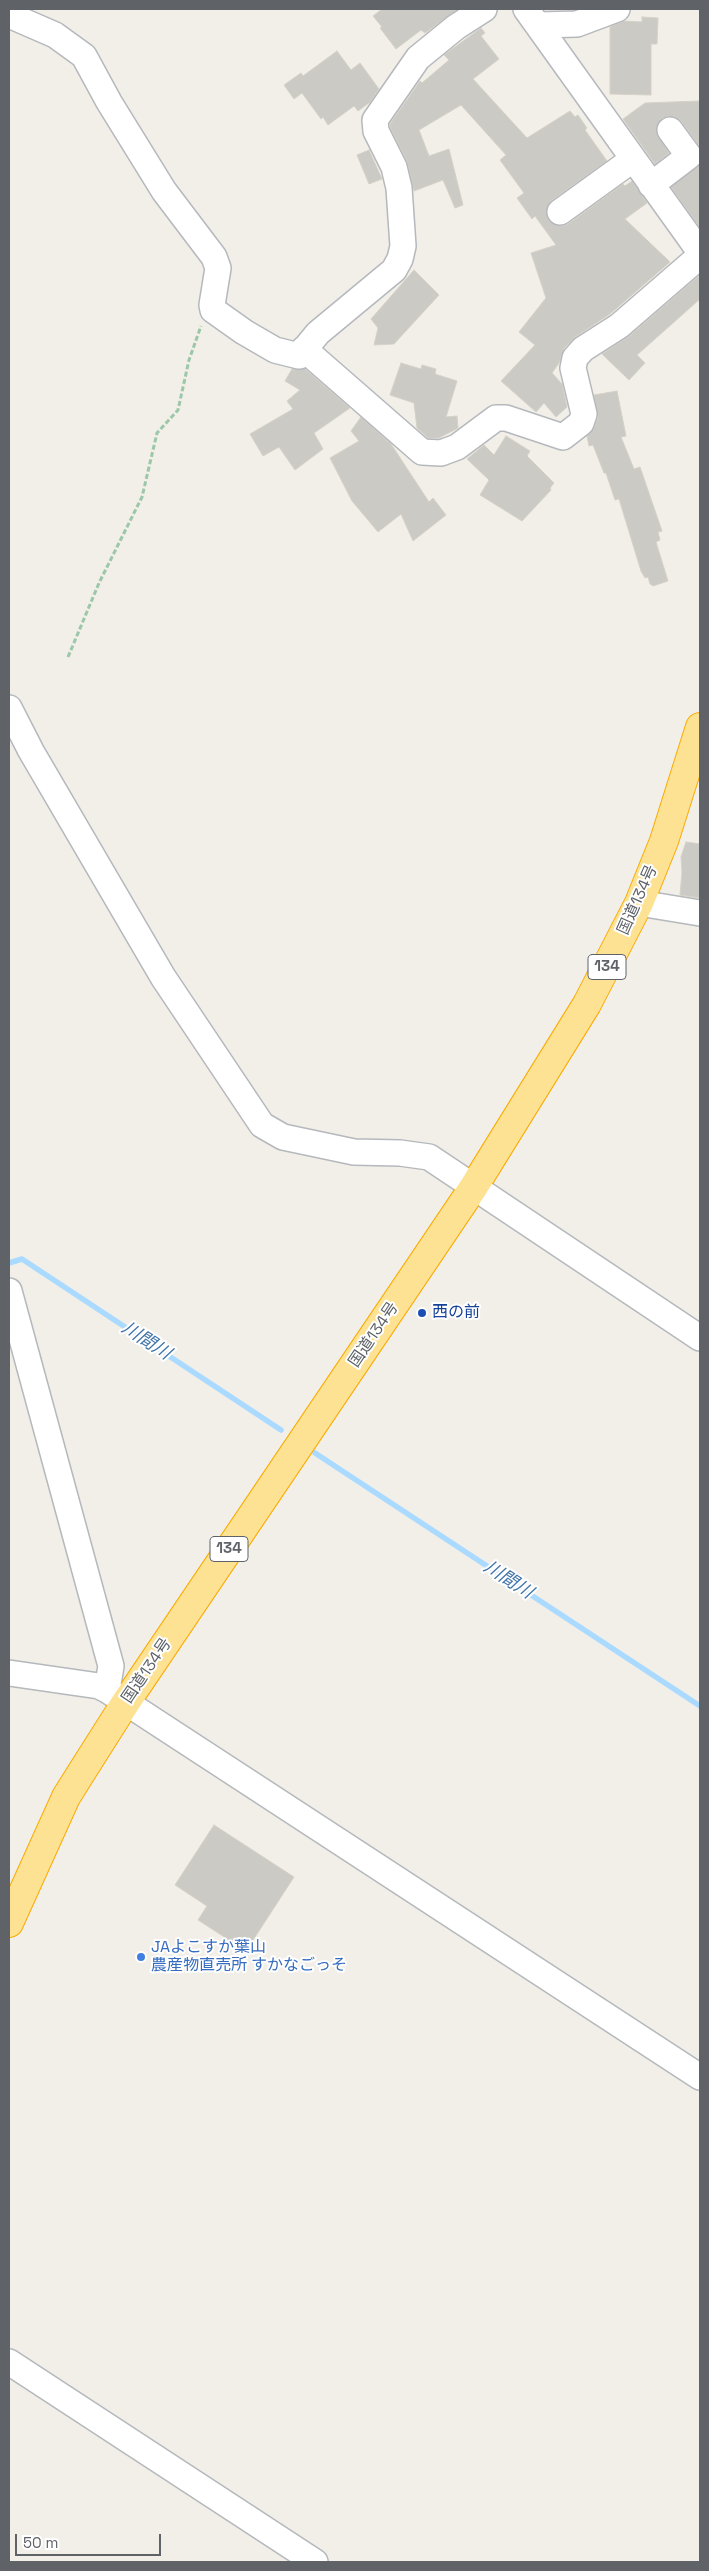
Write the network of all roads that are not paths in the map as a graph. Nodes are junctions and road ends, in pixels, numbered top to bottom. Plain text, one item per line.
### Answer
1 (484, 9) edge
2 (618, 9) edge
3 (9, 16) edge
4 (533, 17) edge
5 (670, 130) dead end
6 (632, 160) junction
7 (651, 185) junction
8 (560, 212) dead end
9 (700, 252) edge
10 (700, 256) edge
11 (304, 349) junction
12 (9, 708) edge
13 (700, 727) edge
14 (639, 903) junction
15 (700, 912) edge
16 (472, 1188) junction
17 (9, 1291) edge
18 (700, 1338) edge
19 (9, 1673) edge
20 (116, 1696) junction
21 (9, 1923) edge
22 (700, 2077) edge
23 (9, 2362) edge
24 (315, 2562) edge

1 - 11 street
2 - 4 street
3 - 11 street
4 - 6 street
5 - 7 street
6 - 7 street
6 - 8 street
7 - 9 street
10 - 11 street
12 - 16 street
13 - 14 highway, 国道134号 / 134
14 - 15 street
14 - 16 highway, 国道134号 / 134
16 - 18 street
16 - 20 highway, 国道134号 / 134
17 - 20 street
19 - 20 street
20 - 21 highway, 国道134号 / 134
20 - 22 street
23 - 24 street

